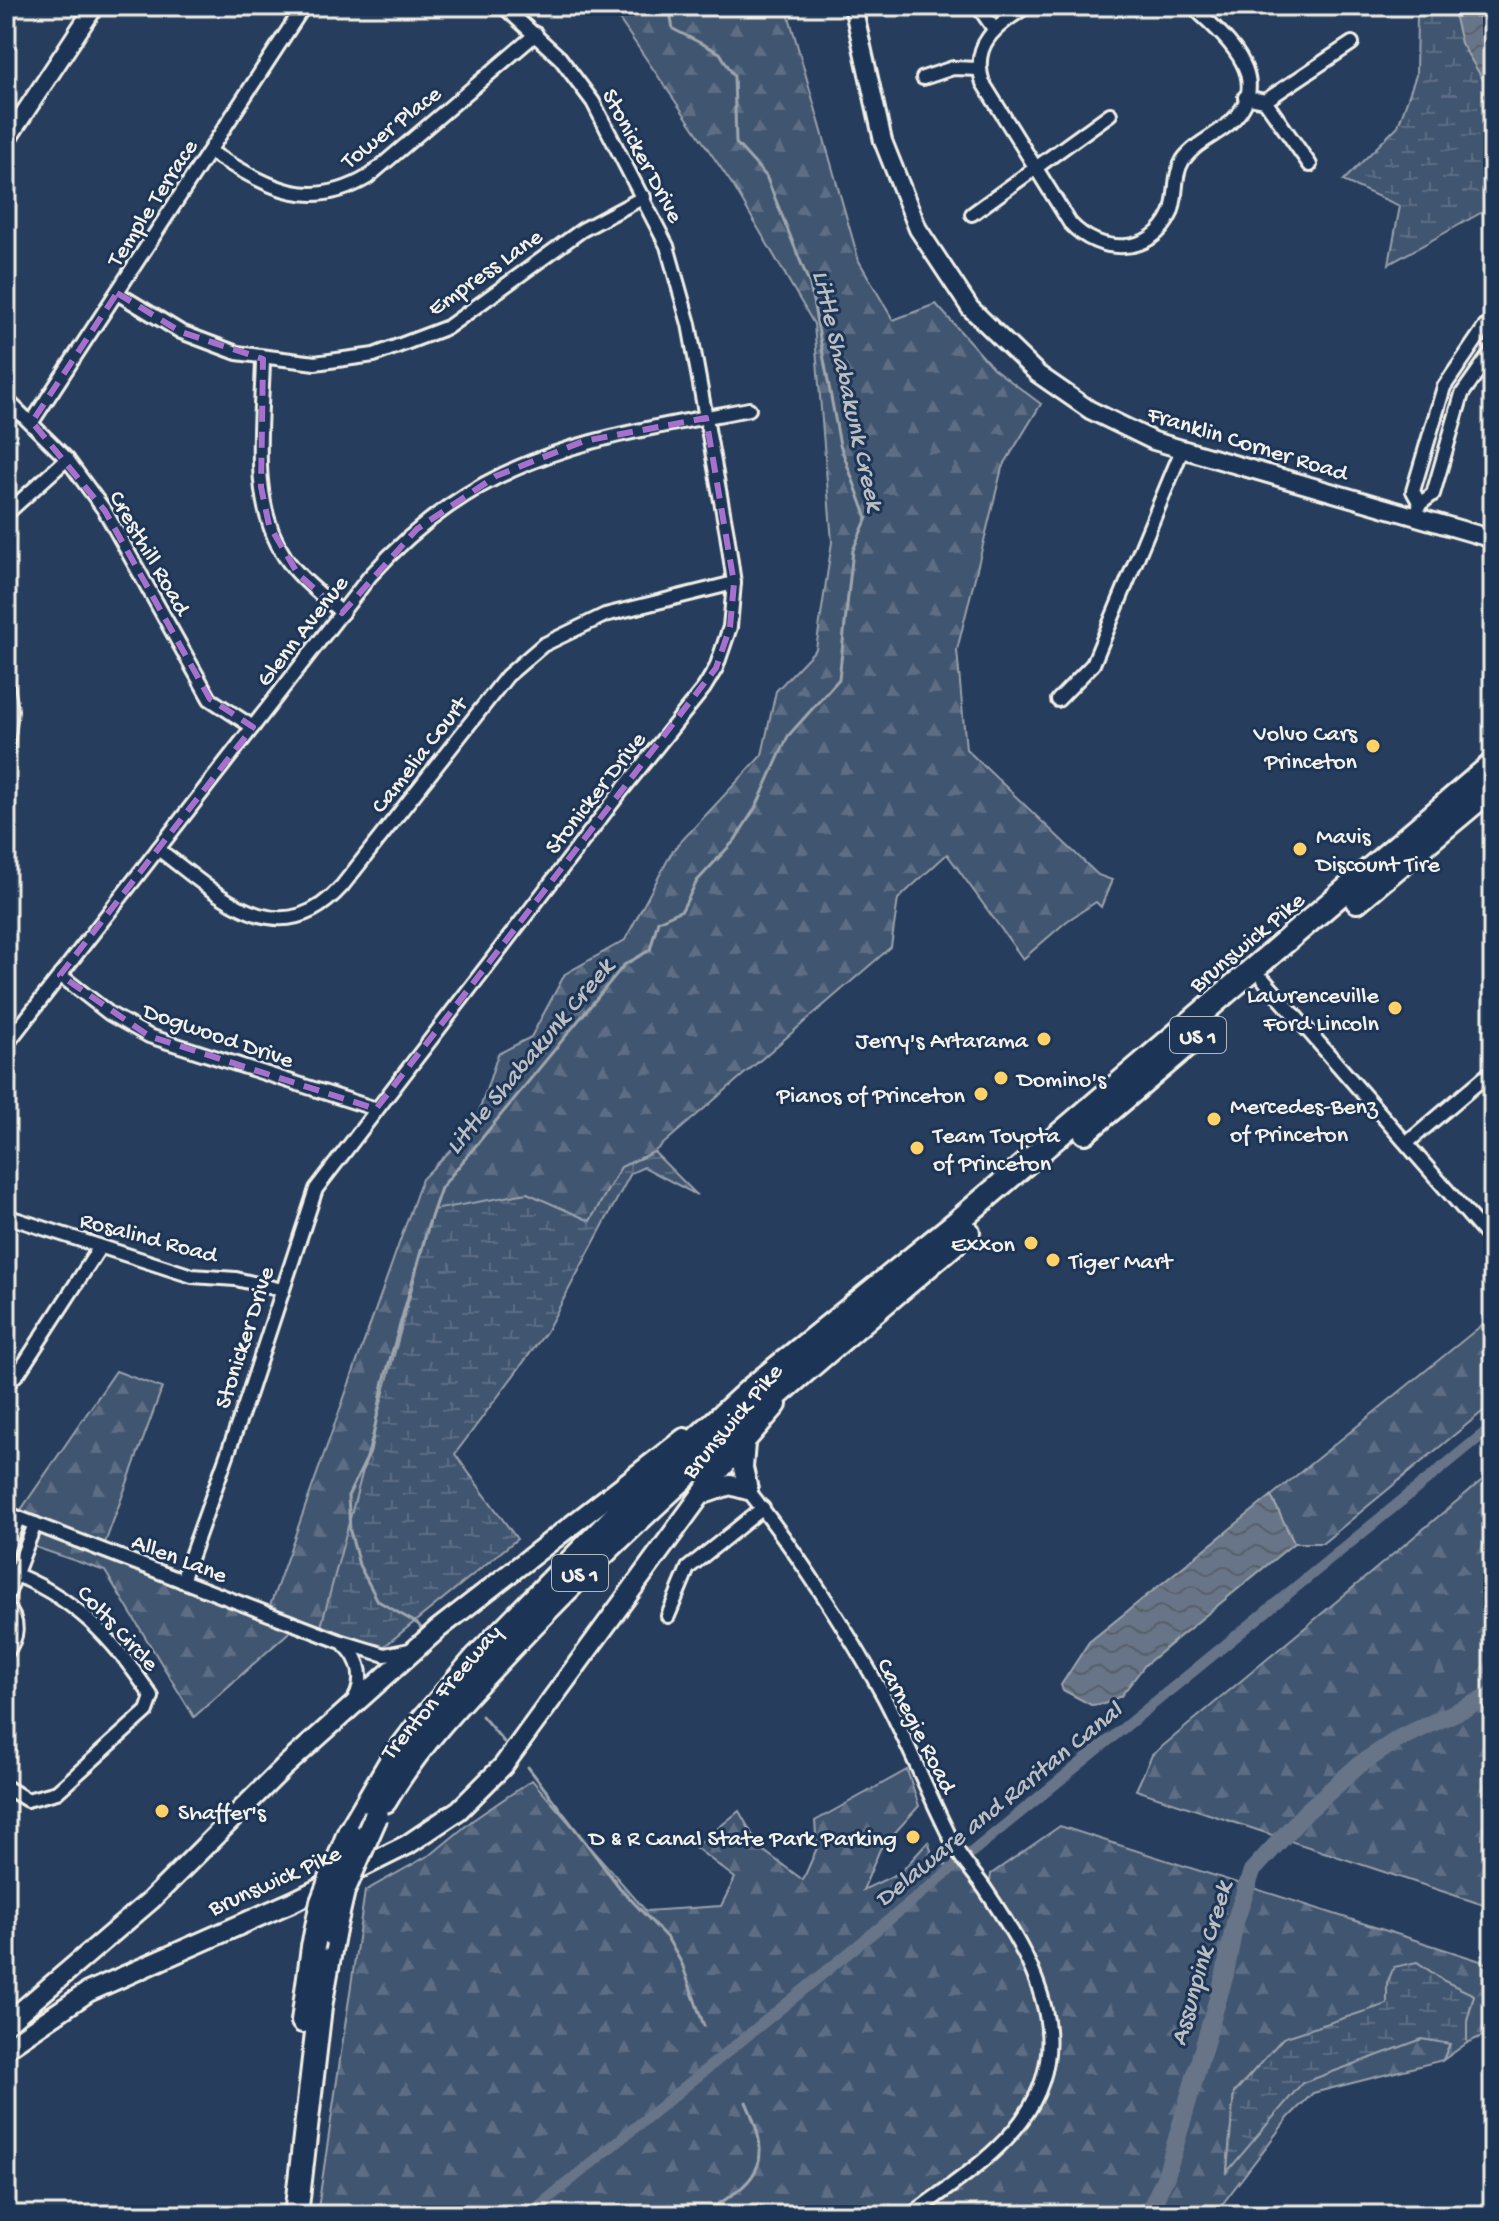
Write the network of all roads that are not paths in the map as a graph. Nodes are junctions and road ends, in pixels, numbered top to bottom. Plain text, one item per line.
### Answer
1 (95, 6) edge
2 (304, 6) edge
3 (503, 6) edge
4 (853, 6) edge
5 (978, 6) edge
6 (1027, 6) edge
7 (1192, 6) edge
8 (994, 29) junction
9 (536, 34) junction
10 (1352, 43) dead end
11 (979, 69) junction
12 (923, 78) dead end
13 (1245, 97) junction
14 (1265, 101) junction
15 (1110, 114) dead end
16 (6, 141) edge
17 (210, 152) junction
18 (1310, 165) dead end
19 (1037, 167) junction
20 (644, 197) junction
21 (972, 214) dead end
22 (117, 293) junction
23 (1493, 322) edge
24 (1493, 350) edge
25 (263, 359) junction
26 (1452, 375) junction
27 (1469, 381) junction
28 (6, 399) edge
29 (749, 409) dead end
30 (1436, 415) junction
31 (706, 418) junction
32 (1454, 421) junction
33 (32, 422) junction
34 (1182, 450) junction
35 (1424, 456) junction
36 (67, 459) junction
37 (1442, 461) junction
38 (1418, 511) junction
39 (6, 514) edge
40 (1493, 539) edge
41 (734, 583) junction
42 (342, 613) junction
43 (6, 680) edge
44 (1058, 700) dead end
45 (253, 727) junction
46 (6, 754) edge
47 (1493, 764) edge
48 (1493, 787) edge
49 (158, 849) junction
50 (60, 975) junction
51 (1264, 980) junction
52 (6, 1045) edge
53 (1493, 1070) edge
54 (376, 1109) junction
55 (1407, 1143) junction
56 (6, 1216) edge
57 (1493, 1243) edge
58 (100, 1247) junction
59 (282, 1290) junction
60 (817, 1360) junction
61 (6, 1385) edge
62 (751, 1389) junction
63 (745, 1443) junction
64 (748, 1490) junction
65 (701, 1495) junction
66 (763, 1508) junction
67 (12, 1515) edge
68 (35, 1524) junction
69 (6, 1552) edge
70 (11, 1572) edge
71 (182, 1581) junction
72 (6, 1599) edge
73 (6, 1606) edge
74 (668, 1616) dead end
75 (339, 1641) junction
76 (419, 1646) junction
77 (6, 1653) edge
78 (351, 1705) junction
79 (6, 1787) edge
80 (6, 2024) edge
81 (6, 2048) edge
82 (282, 2215) edge
83 (296, 2215) edge
84 (911, 2215) edge

1 - 16 main road
2 - 17 street, Temple Terrace
3 - 9 street, Stonicker Drive
4 - 34 main road, Franklin Corner Road
5 - 8 street
6 - 8 street
7 - 13 street
8 - 11 street
9 - 17 street, Tower Place
9 - 20 street, Stonicker Drive
10 - 14 street
11 - 12 street
11 - 19 street
13 - 14 street
13 - 19 street
14 - 18 street
15 - 19 street
17 - 22 street, Temple Terrace
19 - 21 street
20 - 25 street, Empress Lane
20 - 31 street, Stonicker Drive
22 - 25 street, Empress Lane
22 - 33 street, Temple Terrace
23 - 26 street
24 - 27 street
25 - 42 street
26 - 27 street
26 - 30 street
27 - 32 street
28 - 33 street, Cresthill Road
29 - 31 street, Glenn Avenue
30 - 32 street
30 - 35 street
31 - 41 street, Stonicker Drive
31 - 42 street, Glenn Avenue
32 - 37 street
33 - 36 street, Cresthill Road
34 - 38 main road, Franklin Corner Road
34 - 44 street
35 - 37 street
35 - 38 street
36 - 39 street
36 - 45 street, Cresthill Road
37 - 38 street
38 - 40 main road, Franklin Corner Road
41 - 49 street, Camelia Court
41 - 54 street, Stonicker Drive
42 - 45 street, Glenn Avenue
43 - 46 street
45 - 49 street, Glenn Avenue
47 - 62 highway, Brunswick Pike / US 1
48 - 51 highway, Brunswick Pike / US 1
49 - 50 street, Glenn Avenue
50 - 52 street, Glenn Avenue
50 - 54 street, Dogwood Drive
51 - 55 street
51 - 60 highway, Brunswick Pike / US 1
53 - 55 street
54 - 59 street, Stonicker Drive
55 - 57 street
56 - 58 street, Rosalind Road
58 - 59 street, Rosalind Road
58 - 61 street
59 - 71 street, Stonicker Drive
60 - 63 main road, Brunswick Pike
60 - 83 highway, Trenton Freeway / US 1, bridge
62 - 76 main road, Brunswick Pike
62 - 82 highway, Trenton Freeway / US 1, bridge
63 - 64 main road
63 - 65 main road, Brunswick Pike
64 - 65 main road
64 - 66 street, Carnegie Road
65 - 81 main road, Brunswick Pike
66 - 74 street
66 - 84 street, Carnegie Road
67 - 68 street, Allen Lane
67 - 69 street
68 - 70 street
68 - 71 street, Allen Lane
70 - 72 street
70 - 79 street, Colts Circle
71 - 75 street, Allen Lane
73 - 77 street
75 - 76 street, Allen Lane
75 - 78 street
76 - 78 main road, Brunswick Pike
78 - 80 main road, Brunswick Pike

